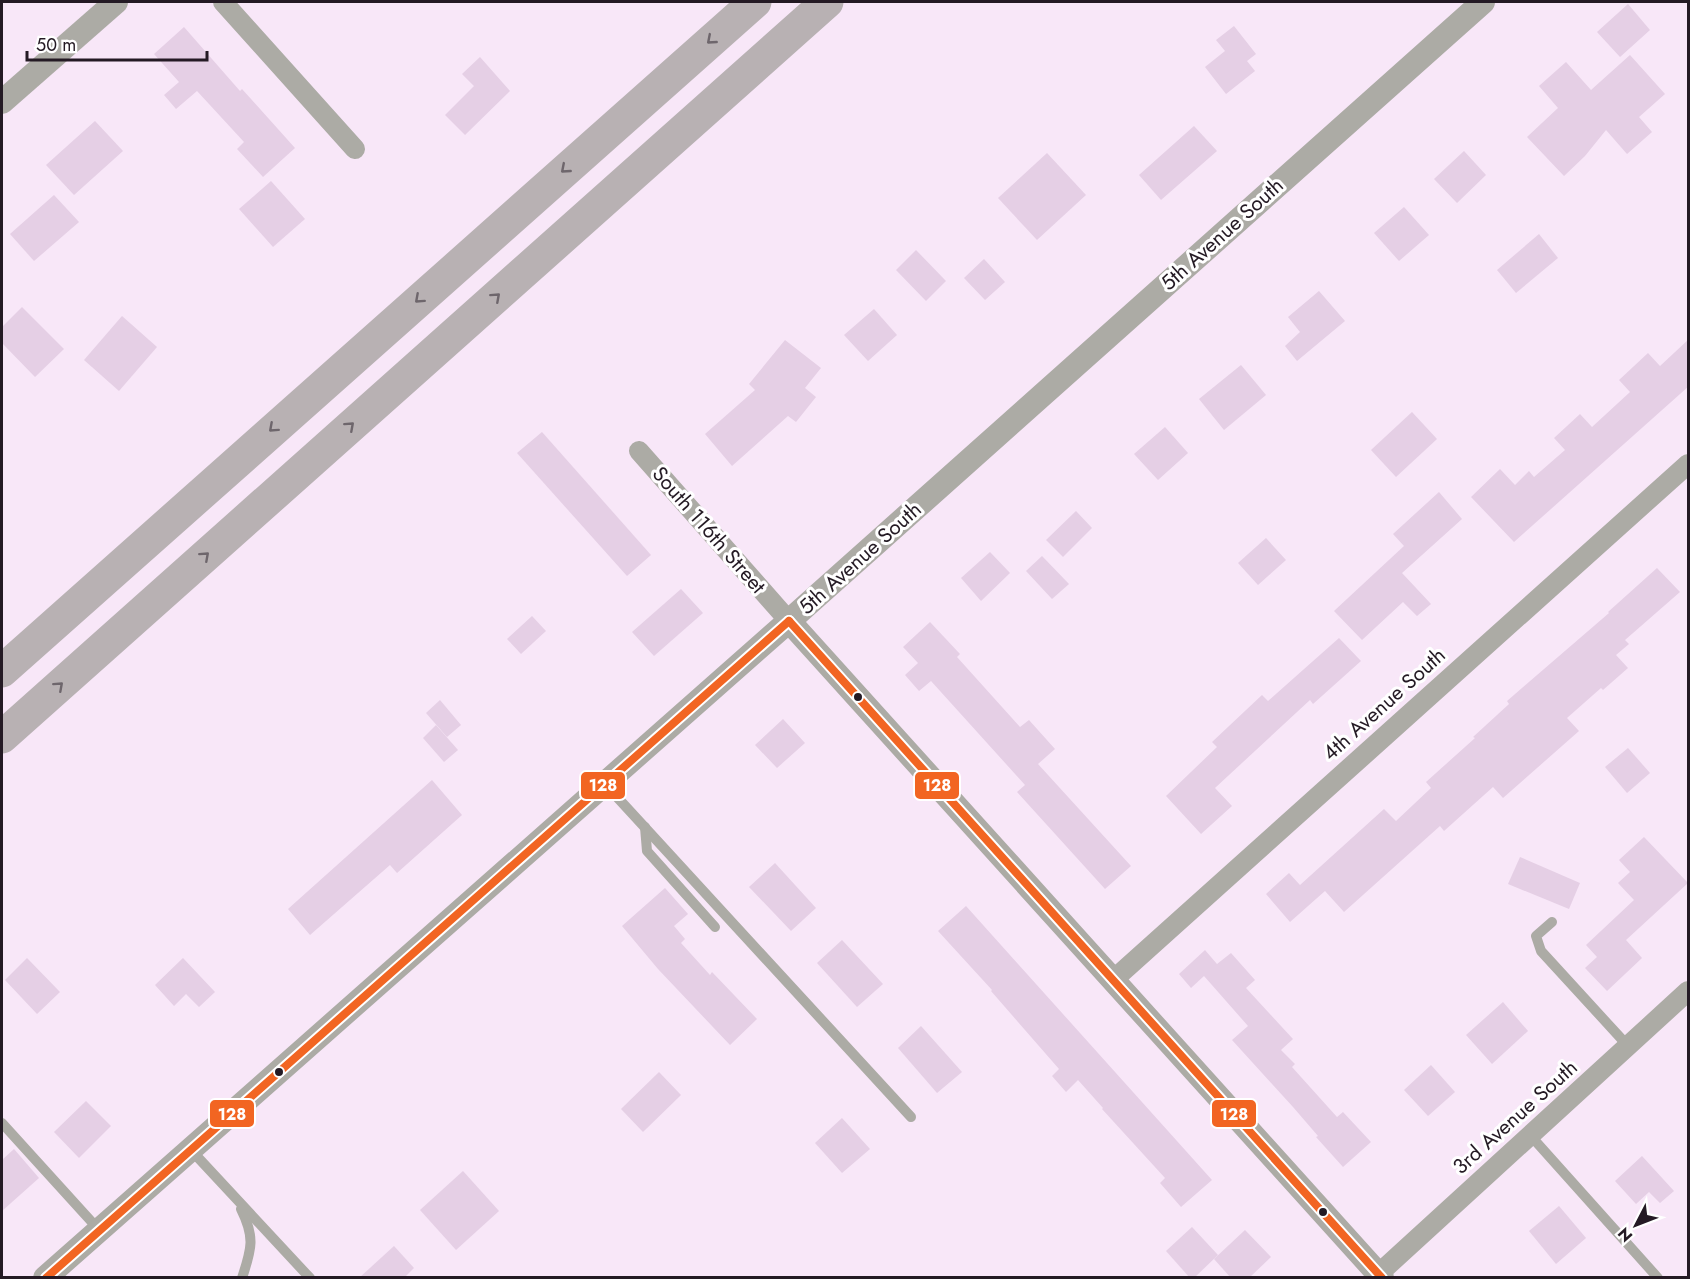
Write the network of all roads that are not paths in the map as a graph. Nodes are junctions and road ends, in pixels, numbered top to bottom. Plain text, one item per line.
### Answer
1 (116, 2) edge
2 (223, 2) edge
3 (755, 2) edge
4 (827, 2) edge
5 (1483, 2) edge
6 (2, 102) edge
7 (355, 149) dead end
8 (639, 451) dead end
9 (1689, 464) edge
10 (789, 621) junction
11 (2, 671) edge
12 (2, 737) edge
13 (605, 784) junction
14 (645, 827) junction
15 (1552, 922) dead end
16 (715, 927) dead end
17 (1112, 981) junction
18 (1689, 991) edge
19 (1628, 1046) junction
20 (911, 1117) dead end
21 (2, 1123) edge
22 (1530, 1135) junction
23 (191, 1150) junction
24 (235, 1198) junction
25 (100, 1231) junction
26 (57, 1273) edge
27 (1378, 1276) edge
28 (242, 1278) edge
29 (310, 1278) edge
30 (1658, 1278) edge

1 - 6 street
2 - 7 street
3 -> 11 highway
12 -> 4 highway
5 - 10 street, 5th Avenue South
8 - 10 street, South 116th Street
9 - 17 street, 4th Avenue South
10 - 13 street, 5th Avenue South
10 - 17 street, South 116th Street
13 - 14 lane
13 - 23 street, 5th Avenue South
14 - 16 lane
14 - 20 lane
15 - 19 lane
17 - 27 street, South 116th Street
18 - 19 street, 3rd Avenue South
19 - 22 street, 3rd Avenue South
21 - 25 lane
22 - 27 street, 3rd Avenue South
22 - 30 lane
23 - 24 lane
23 - 25 street, 5th Avenue South
24 - 28 lane
24 - 29 lane
25 - 26 street, 5th Avenue South

